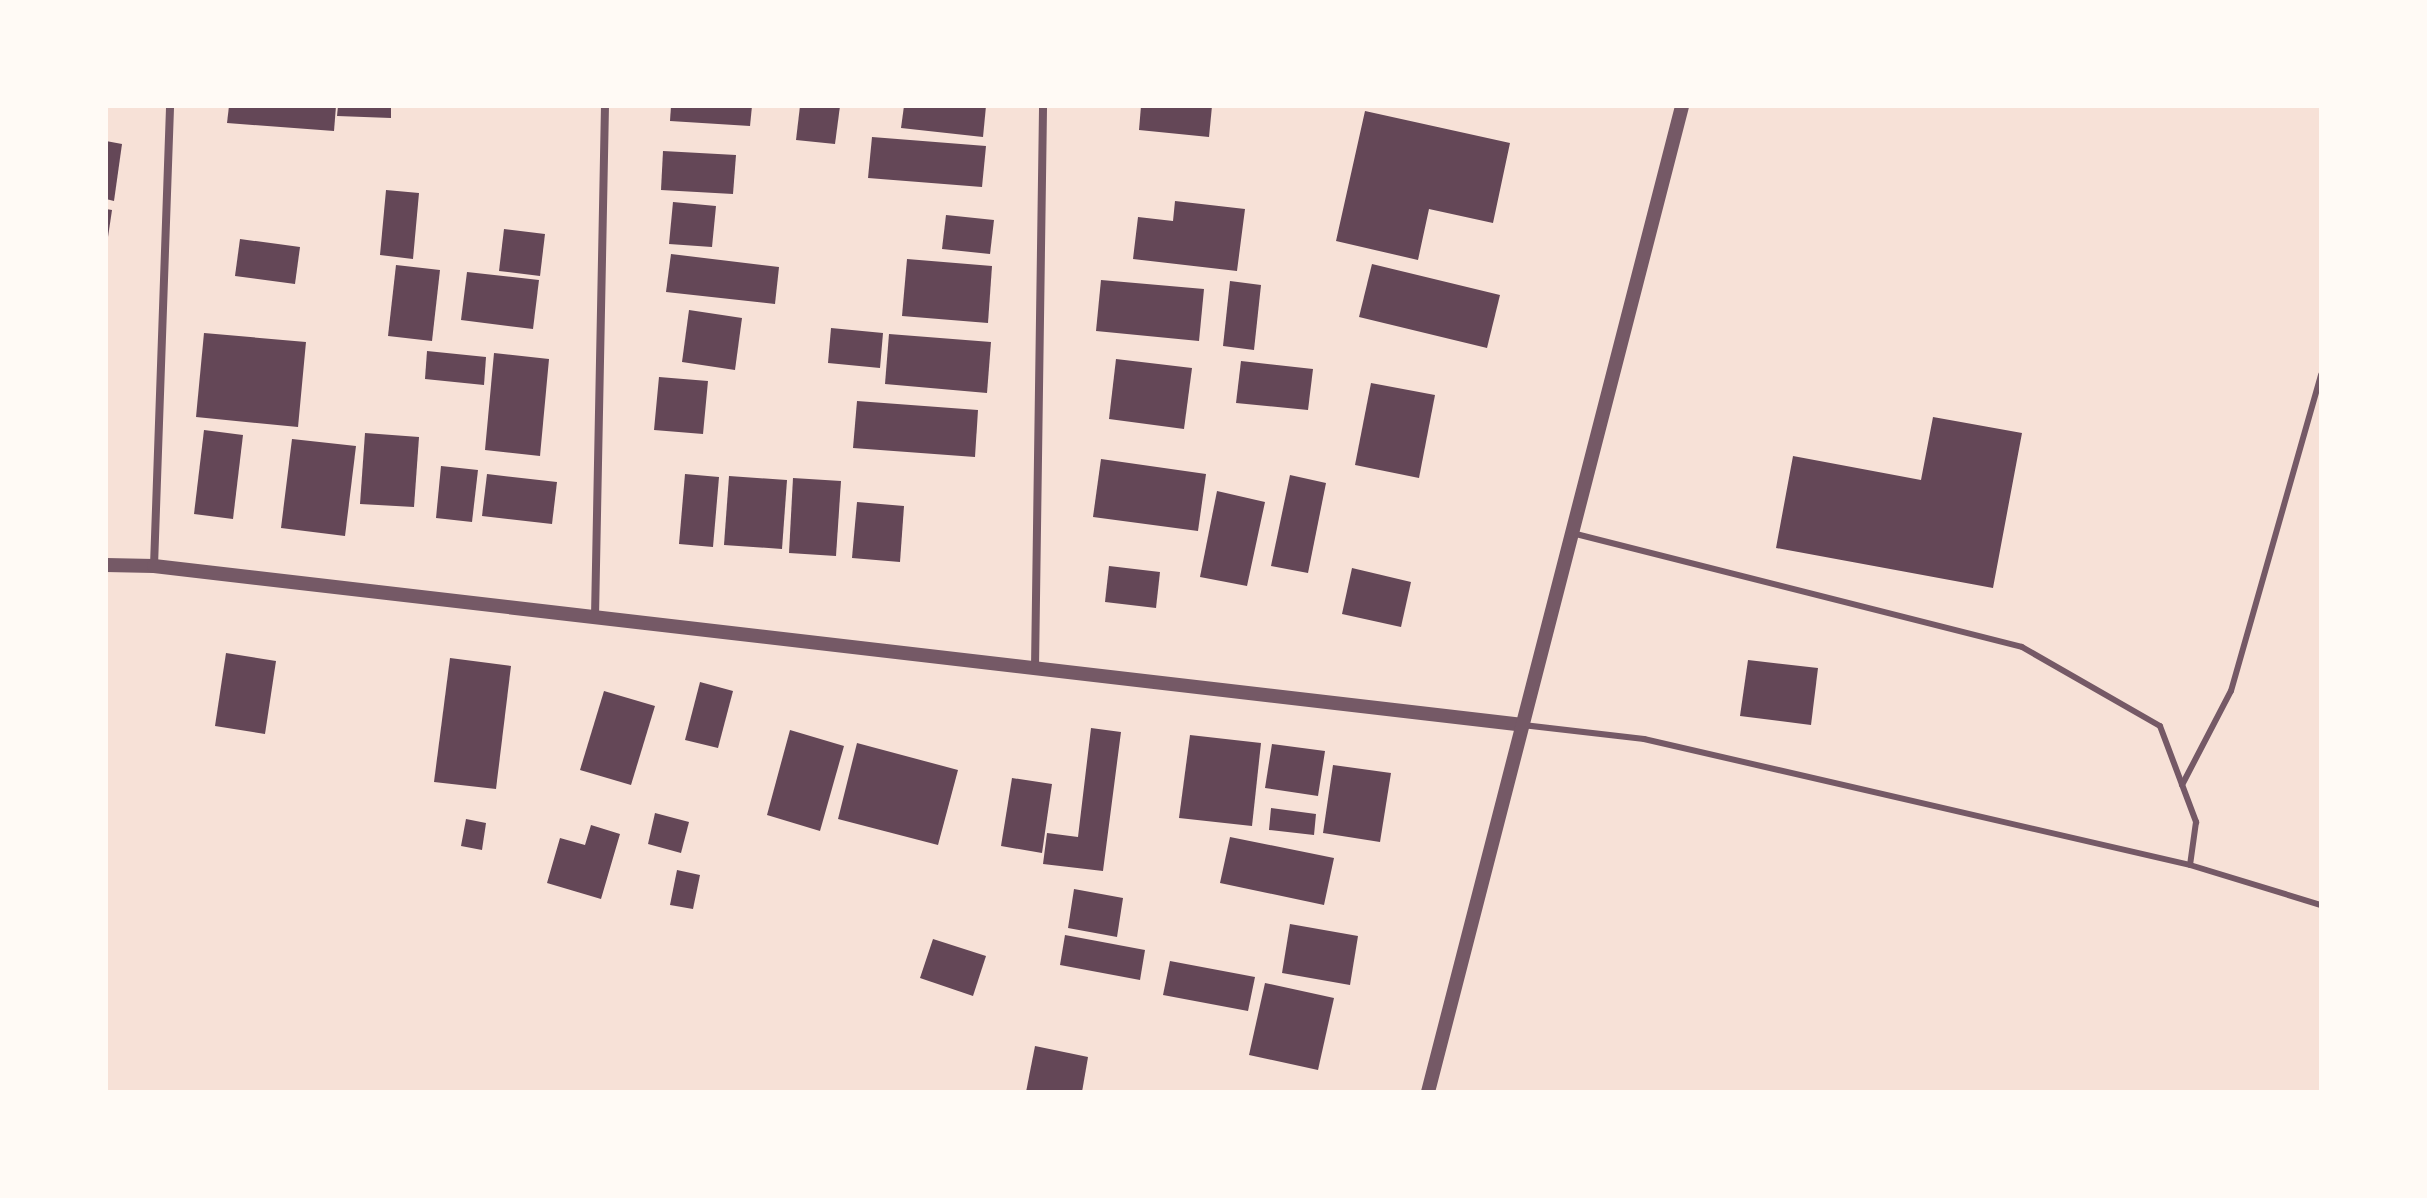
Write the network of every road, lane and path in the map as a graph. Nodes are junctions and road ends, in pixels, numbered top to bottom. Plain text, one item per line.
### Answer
1 (170, 106) edge
2 (605, 106) edge
3 (1043, 106) edge
4 (1682, 106) edge
5 (2321, 375) edge
6 (1572, 533) junction
7 (106, 565) edge
8 (154, 566) junction
9 (595, 617) junction
10 (1035, 668) junction
11 (1523, 725) junction
12 (2182, 785) junction
13 (2190, 865) junction
14 (2321, 905) edge
15 (1428, 1092) edge

1 - 8 street
2 - 9 street
3 - 10 street
4 - 6 street
5 - 12 lane
6 - 11 street
6 - 12 lane
7 - 8 street
8 - 9 street
9 - 10 street
10 - 11 street
11 - 13 lane
11 - 15 street
12 - 13 lane
13 - 14 lane

